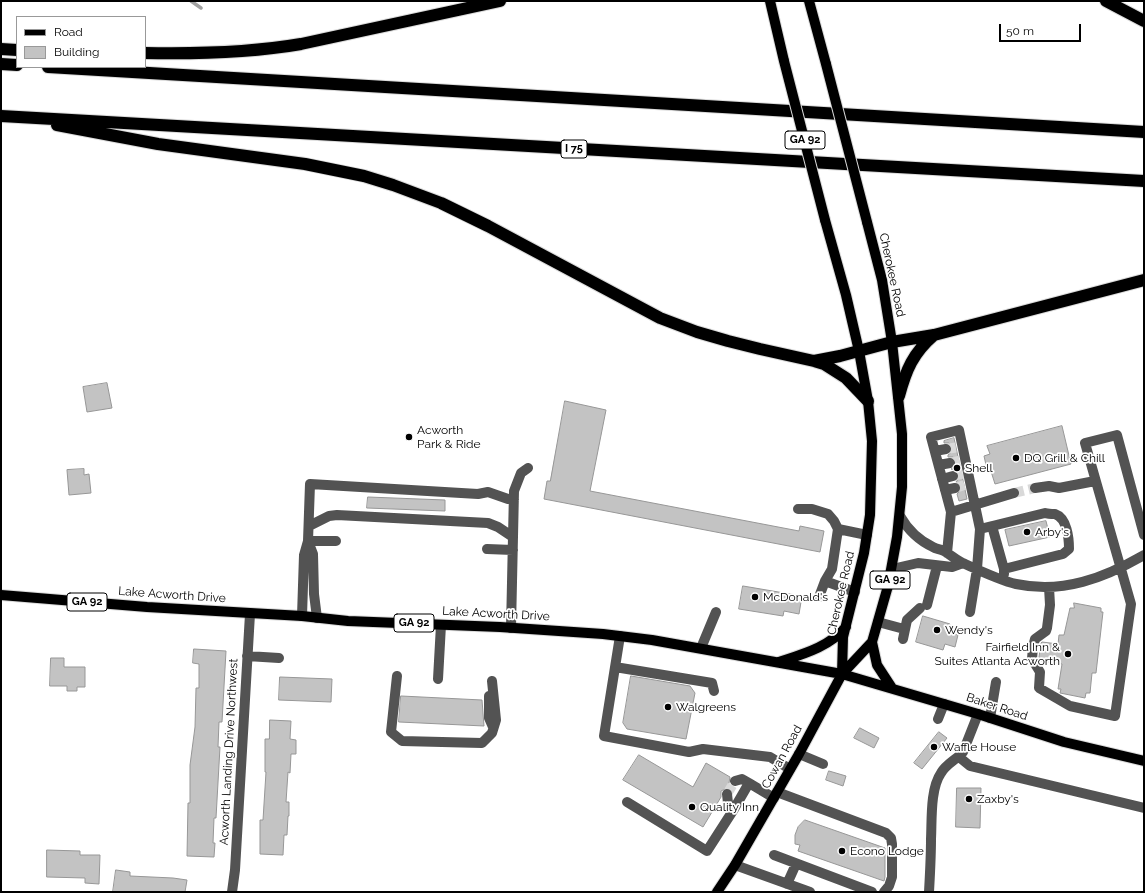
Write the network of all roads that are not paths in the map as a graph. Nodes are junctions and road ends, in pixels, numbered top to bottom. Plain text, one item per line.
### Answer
1 (500, 1) edge
2 (770, 1) edge
3 (809, 1) edge
4 (1106, 1) edge
5 (1144, 21) edge
6 (1, 49) edge
7 (16, 50) edge
8 (146, 53) edge
9 (1, 64) edge
10 (16, 65) edge
11 (65, 68) edge
12 (3, 116) edge
13 (1144, 132) edge
14 (1144, 181) edge
15 (1144, 280) edge
16 (934, 334) junction
17 (892, 342) junction
18 (859, 351) junction
19 (814, 361) junction
20 (899, 396) junction
21 (868, 401) junction
22 (946, 450) tunnel mouth
23 (935, 452) junction
24 (950, 464) tunnel mouth
25 (938, 466) junction
26 (528, 468) dead end
27 (953, 476) tunnel mouth
28 (942, 479) junction
29 (1095, 481) junction
30 (956, 488) tunnel mouth
31 (1035, 488) tunnel mouth
32 (945, 490) junction
33 (1014, 493) tunnel mouth
34 (514, 499) junction
35 (975, 505) junction
36 (798, 509) dead end
37 (951, 512) junction
38 (900, 516) junction
39 (309, 526) junction
40 (992, 526) junction
41 (838, 529) junction
42 (980, 529) junction
43 (867, 535) junction
44 (1144, 535) edge
45 (513, 537) junction
46 (308, 541) junction
47 (336, 541) dead end
48 (487, 549) dead end
49 (513, 550) junction
50 (948, 553) junction
51 (1144, 555) edge
52 (963, 563) junction
53 (937, 566) junction
54 (892, 569) junction
55 (977, 569) junction
56 (1004, 569) junction
57 (1120, 569) junction
58 (1005, 580) junction
59 (825, 581) junction
60 (1050, 587) junction
61 (855, 592) junction
62 (1, 595) edge
63 (819, 597) dead end
64 (716, 612) dead end
65 (970, 612) dead end
66 (250, 614) junction
67 (302, 616) junction
68 (317, 618) junction
69 (878, 622) junction
70 (441, 625) junction
71 (846, 627) junction
72 (512, 628) junction
73 (620, 636) junction
74 (872, 642) junction
75 (701, 648) junction
76 (247, 656) junction
77 (279, 658) dead end
78 (778, 662) junction
79 (615, 667) junction
80 (842, 674) junction
81 (398, 676) dead end
82 (438, 679) dead end
83 (996, 682) dead end
84 (493, 683) dead end
85 (892, 688) junction
86 (714, 691) dead end
87 (944, 704) junction
88 (978, 714) junction
89 (990, 718) junction
90 (938, 719) dead end
91 (799, 754) junction
92 (959, 757) junction
93 (1144, 761) edge
94 (824, 764) dead end
95 (790, 769) junction
96 (735, 781) dead end
97 (749, 783) junction
98 (727, 794) dead end
99 (775, 795) junction
100 (627, 802) dead end
101 (1144, 808) edge
102 (734, 809) junction
103 (774, 855) dead end
104 (796, 864) junction
105 (735, 865) junction
106 (793, 888) edge
107 (232, 892) edge
108 (718, 892) edge
109 (810, 892) edge
110 (872, 892) edge
111 (884, 892) edge
112 (929, 892) edge

1 - 8 highway
2 - 18 main road, Cherokee Road / GA 92, bridge
3 - 17 main road, Cherokee Road / GA 92, bridge
4 - 5 highway
6 - 7 highway
9 - 10 highway
11 - 13 highway
12 - 14 highway, I 75
12 - 19 highway
15 - 16 highway
16 - 17 highway
16 - 20 highway
17 - 18 highway
17 - 20 main road, Cherokee Road / GA 92
18 - 19 highway
18 - 21 main road, Cherokee Road / GA 92
19 - 21 highway
20 - 38 main road, Cherokee Road / GA 92
21 - 43 main road, Cherokee Road / GA 92
22 - 23 street
23 - 25 street
23 - 35 street
24 - 25 street
25 - 28 street
26 - 34 street
27 - 28 street
28 - 32 street
29 - 31 street
29 - 44 street
29 - 57 street
30 - 32 street
32 - 37 street
33 - 35 street
34 - 39 street
34 - 45 street
35 - 37 street
35 - 42 street
36 - 41 street
37 - 50 street
38 - 50 street
38 - 54 main road, Cherokee Road / GA 92
39 - 45 street
39 - 46 street
40 - 42 street
40 - 56 street
40 - 56 street
41 - 43 street
41 - 59 street
42 - 55 street
43 - 61 main road, Cherokee Road / GA 92
45 - 49 street
46 - 47 street
46 - 67 street
46 - 68 street
48 - 49 street
49 - 72 street
50 - 52 street
51 - 57 street
52 - 53 street
52 - 55 street
53 - 54 street
53 - 69 street
54 - 69 main road, Cherokee Road / GA 92
55 - 58 street
55 - 65 street
56 - 58 street
57 - 60 street
57 - 60 street
58 - 60 street
59 - 61 street
59 - 63 street
61 - 71 main road, Cherokee Road / GA 92
62 - 66 main road, Lake Acworth Drive / GA 92
64 - 75 street
66 - 67 main road, Lake Acworth Drive / GA 92
66 - 76 street, Acworth Landing Drive Northwest
67 - 68 main road, Lake Acworth Drive / GA 92
68 - 70 main road, Lake Acworth Drive / GA 92
69 - 74 main road, Cherokee Road / GA 92
70 - 72 main road, Lake Acworth Drive / GA 92
70 - 82 street
71 - 78 main road
71 - 80 main road, Cherokee Road / GA 92
72 - 73 main road, Lake Acworth Drive / GA 92
73 - 75 main road, Lake Acworth Drive / GA 92
73 - 79 street
74 - 80 main road, Cherokee Road / GA 92
74 - 85 main road
75 - 78 main road, Lake Acworth Drive / GA 92
76 - 77 street
76 - 107 street, Acworth Landing Drive Northwest
78 - 80 main road, Lake Acworth Drive / GA 92
79 - 86 street
79 - 95 street
80 - 85 main road, Baker Road
80 - 91 main road, Cowan Road
81 - 84 street
83 - 89 street
85 - 87 main road, Baker Road
87 - 88 main road, Baker Road
87 - 90 street
88 - 89 main road, Baker Road
88 - 92 street
89 - 93 main road, Baker Road
91 - 94 street
91 - 95 main road, Cowan Road
92 - 101 street
92 - 112 street
95 - 99 main road, Cowan Road
96 - 97 street
97 - 99 street
97 - 102 street
98 - 102 street
99 - 105 main road, Cowan Road
99 - 111 street
100 - 102 street
103 - 104 street
104 - 106 street
104 - 110 street
105 - 106 street
105 - 108 main road, Cowan Road
106 - 109 street

